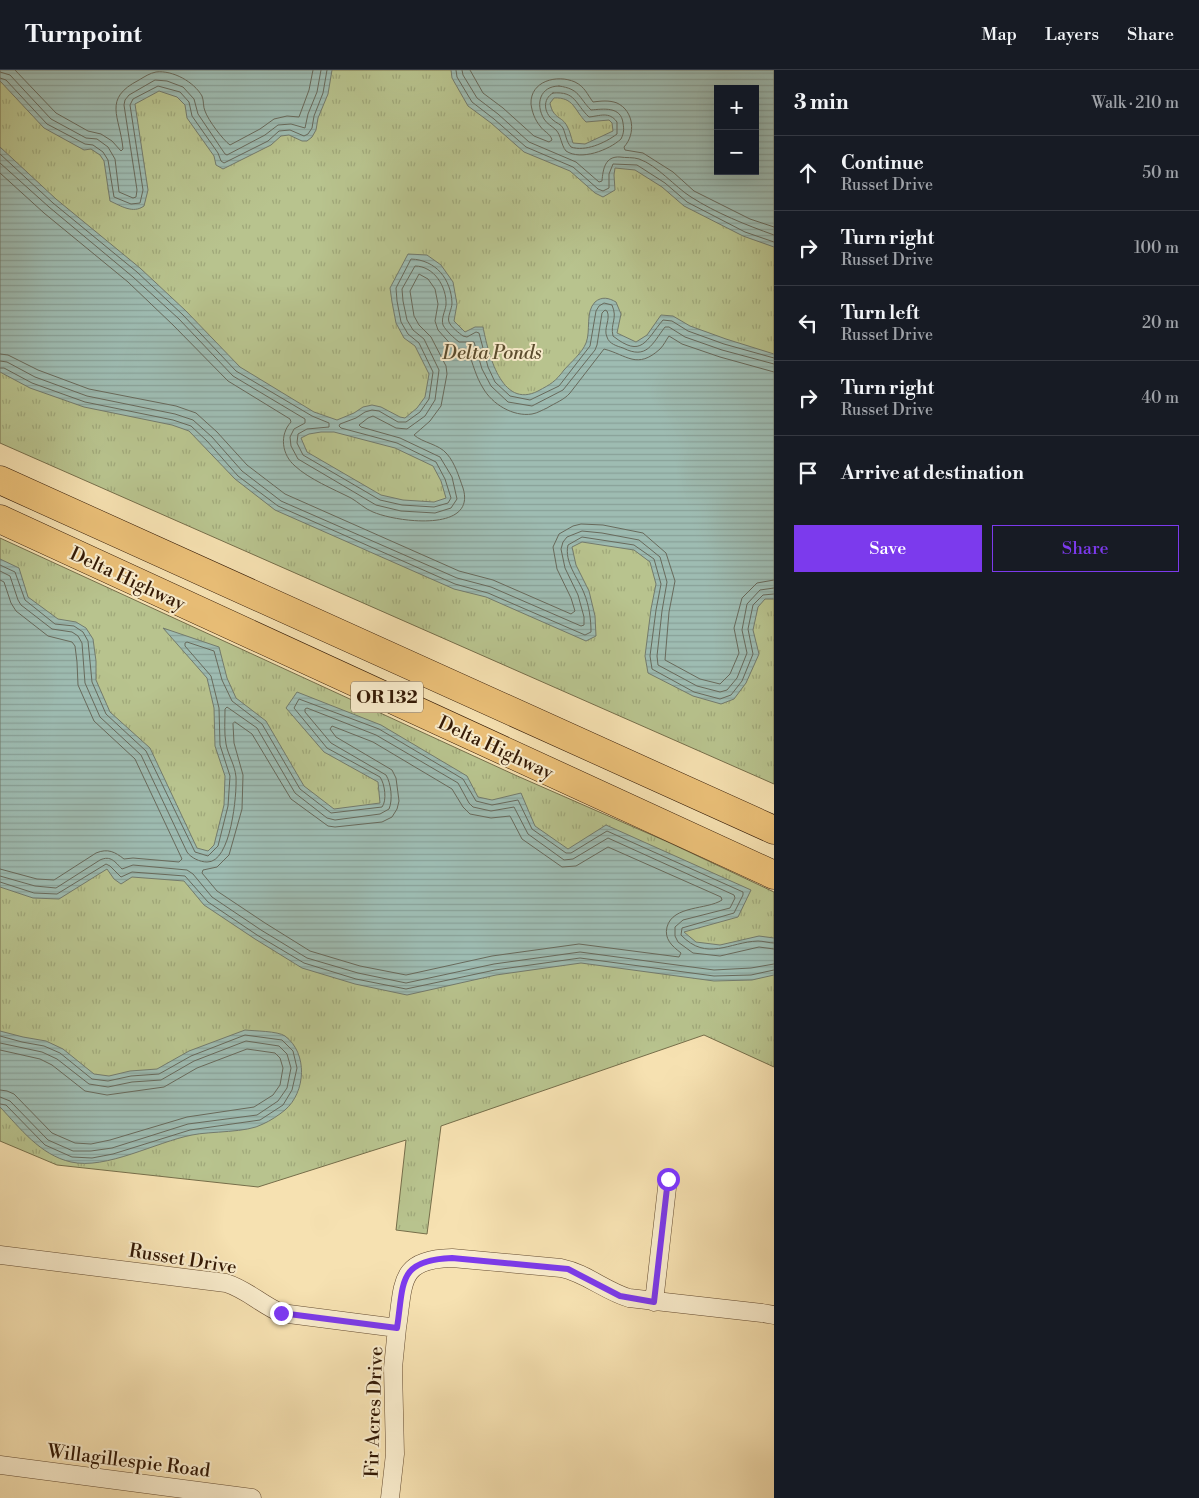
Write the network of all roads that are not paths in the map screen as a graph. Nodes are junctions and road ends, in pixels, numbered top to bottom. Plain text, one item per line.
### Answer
1 (0, 480) edge
2 (0, 519) edge
3 (774, 830) edge
4 (774, 875) edge
5 (668, 1179) dead end
6 (0, 1255) edge
7 (654, 1302) junction
8 (774, 1315) edge
9 (397, 1328) junction
10 (0, 1464) edge
11 (252, 1498) edge
12 (390, 1498) edge

1 - 3 highway, Delta Highway / OR 132
2 - 4 highway, Delta Highway / OR 132
5 - 7 street
6 - 9 street, Russet Drive
7 - 8 street
7 - 9 street
9 - 12 street, Fir Acres Drive
10 - 11 street, Willagillespie Road

